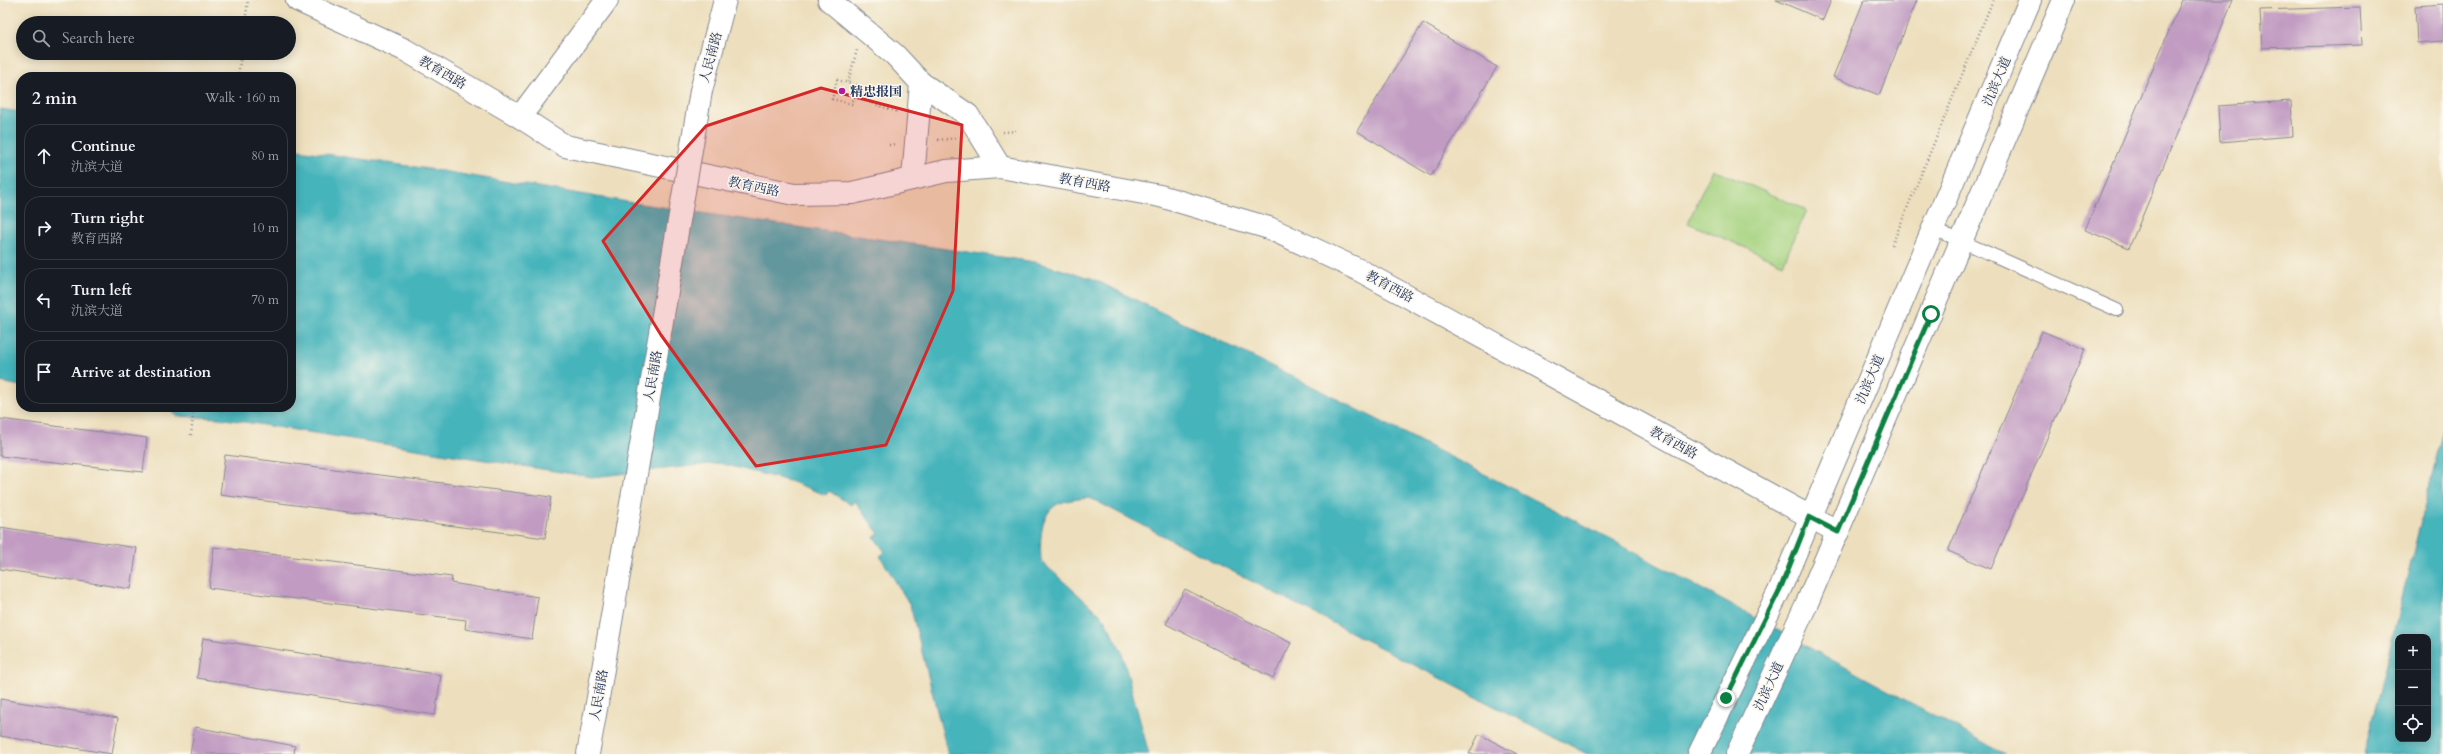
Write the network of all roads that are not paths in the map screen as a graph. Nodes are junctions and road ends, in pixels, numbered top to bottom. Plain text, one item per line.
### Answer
1 (297, 0) edge
2 (607, 0) edge
3 (725, 0) edge
4 (829, 0) edge
5 (2030, 0) edge
6 (2064, 0) edge
7 (921, 83) junction
8 (520, 117) junction
9 (1000, 167) junction
10 (913, 178) junction
11 (1934, 229) junction
12 (1962, 241) junction
13 (2117, 310) dead end
14 (1809, 517) junction
15 (1838, 532) junction
16 (588, 754) edge
17 (1699, 754) edge
18 (1737, 754) edge

1 - 8 main road, 教育西路
2 - 8 main road
3 - 16 main road, 人民南路, bridge
4 - 7 main road
5 - 11 main road, 氿滨大道
6 - 12 main road, 氿滨大道
7 - 9 main road
7 - 10 main road
8 - 10 main road, 教育西路
9 - 10 main road, 教育西路
9 - 14 main road, 教育西路
11 - 12 lane
11 - 14 main road, 氿滨大道
12 - 13 lane
12 - 15 main road, 氿滨大道
14 - 15 main road, 教育西路
14 - 17 main road, 氿滨大道
15 - 18 main road, 氿滨大道

